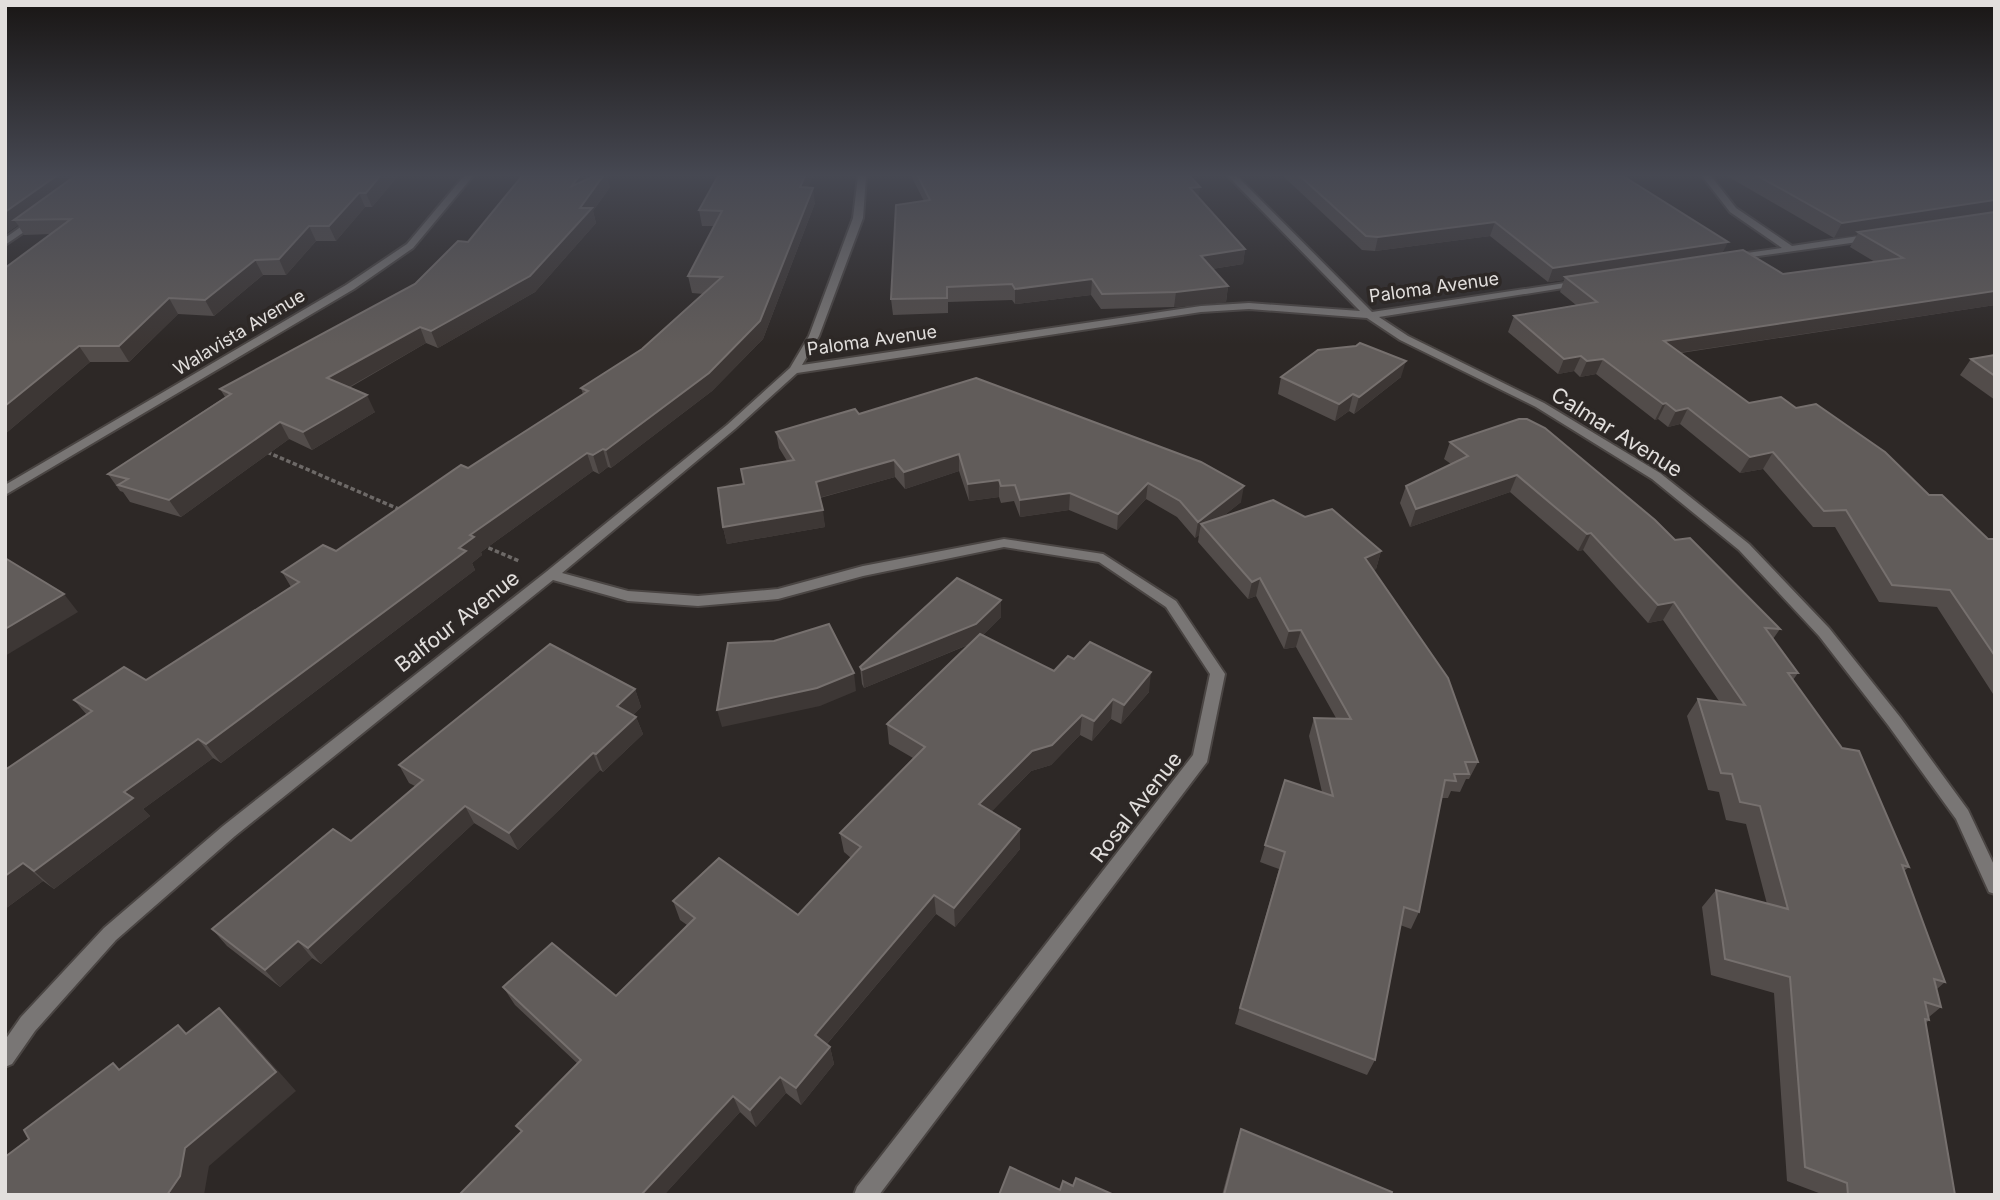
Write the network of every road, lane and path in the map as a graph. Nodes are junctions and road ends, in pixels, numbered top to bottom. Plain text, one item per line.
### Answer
1 (422, 232) edge
2 (853, 232) edge
3 (1288, 232) edge
4 (1765, 232) edge
5 (1881, 236) edge
6 (1790, 249) junction
7 (1715, 261) edge
8 (1590, 280) edge
9 (1370, 315) junction
10 (794, 370) junction
11 (257, 447) edge
12 (5, 491) edge
13 (410, 514) edge
14 (474, 542) edge
15 (551, 575) junction
16 (1995, 886) edge
17 (5, 1057) edge
18 (864, 1195) edge

1 - 12 street, Walavista Avenue
2 - 10 street, Balfour Avenue
3 - 9 street, Calmar Avenue
4 - 6 street
5 - 6 street
6 - 7 street
8 - 9 street, Paloma Avenue
9 - 10 street, Paloma Avenue
9 - 16 street, Calmar Avenue
10 - 15 street, Balfour Avenue
11 - 13 path
14 - 15 path
15 - 17 street, Balfour Avenue
15 - 18 street, Rosal Avenue

